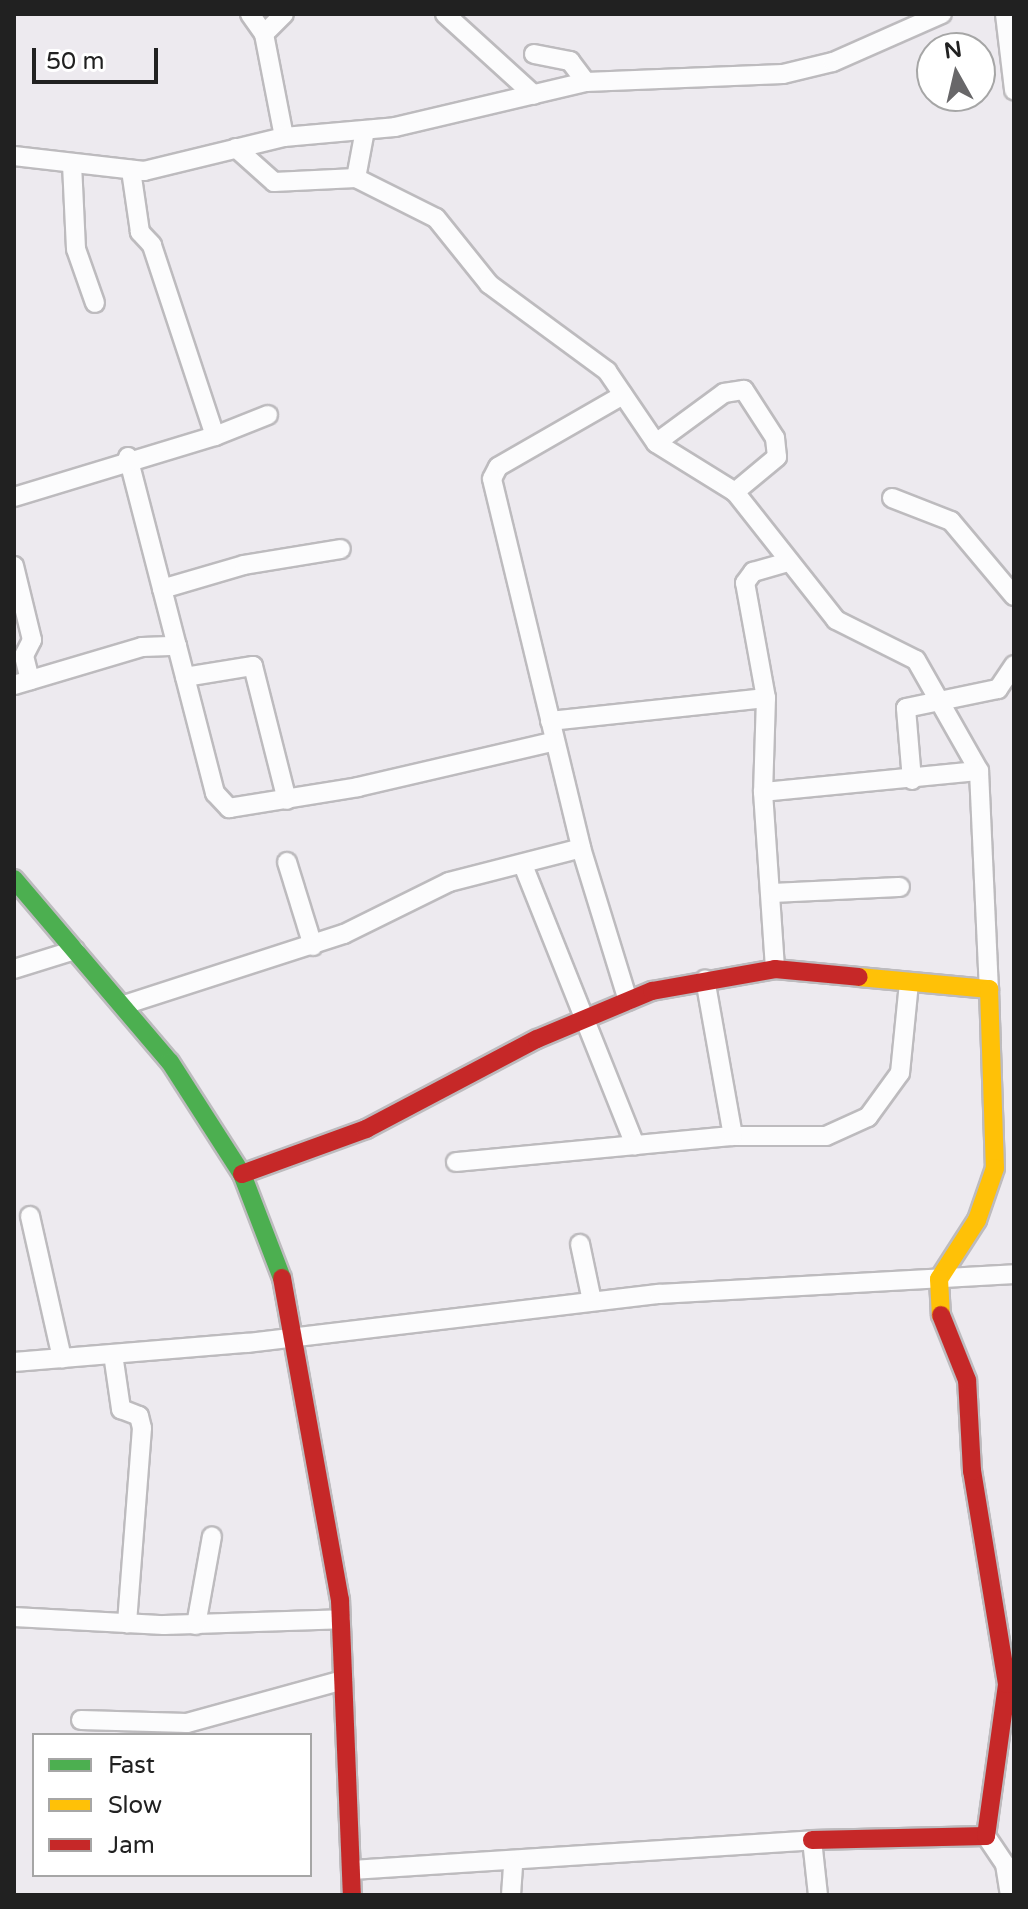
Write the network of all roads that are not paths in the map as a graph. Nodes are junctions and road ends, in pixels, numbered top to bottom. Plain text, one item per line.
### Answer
1 (250, 14) edge
2 (284, 14) edge
3 (445, 14) edge
4 (942, 14) edge
5 (1005, 14) edge
6 (264, 34) junction
7 (534, 54) dead end
8 (586, 82) junction
9 (1014, 90) edge
10 (534, 95) junction
11 (365, 130) junction
12 (284, 137) junction
13 (236, 148) junction
14 (14, 156) edge
15 (72, 164) junction
16 (131, 170) junction
17 (356, 178) junction
18 (95, 303) dead end
19 (617, 398) junction
20 (268, 415) dead end
21 (215, 436) junction
22 (656, 443) junction
23 (128, 457) junction
24 (735, 492) junction
25 (14, 497) edge
26 (892, 498) dead end
27 (341, 549) dead end
28 (788, 562) junction
29 (14, 566) edge
30 (162, 589) junction
31 (1014, 596) edge
32 (177, 646) junction
33 (1013, 673) edge
34 (185, 677) junction
35 (22, 682) edge
36 (942, 697) junction
37 (766, 698) junction
38 (550, 721) junction
39 (555, 741) junction
40 (979, 771) junction
41 (912, 780) junction
42 (763, 792) junction
43 (287, 800) junction
44 (581, 848) junction
45 (287, 862) dead end
46 (523, 865) junction
47 (14, 879) edge
48 (900, 887) dead end
49 (771, 893) junction
50 (313, 946) junction
51 (75, 950) junction
52 (14, 969) edge
53 (775, 969) junction
54 (705, 979) junction
55 (909, 983) junction
56 (989, 989) junction
57 (628, 1001) junction
58 (127, 1004) junction
59 (582, 1019) junction
60 (733, 1136) junction
61 (635, 1145) junction
62 (456, 1162) dead end
63 (242, 1174) junction
64 (30, 1216) dead end
65 (580, 1244) dead end
66 (1014, 1274) edge
67 (939, 1279) junction
68 (592, 1301) junction
69 (298, 1336) junction
70 (113, 1354) junction
71 (62, 1358) junction
72 (14, 1362) edge
73 (212, 1536) dead end
74 (14, 1617) edge
75 (341, 1619) junction
76 (127, 1623) junction
77 (196, 1625) junction
78 (343, 1680) junction
79 (81, 1720) dead end
80 (986, 1836) junction
81 (812, 1840) junction
82 (513, 1864) junction
83 (353, 1870) junction
84 (352, 1895) edge
85 (511, 1895) edge
86 (818, 1895) edge
87 (1010, 1895) edge

1 - 6 street
2 - 6 street
3 - 10 street
4 - 8 street
5 - 9 street
6 - 12 street
7 - 8 street
8 - 10 street
10 - 11 street
11 - 12 street
11 - 17 street
12 - 13 street
13 - 16 street
13 - 17 street
14 - 15 street
15 - 16 street
15 - 18 street
16 - 21 street
17 - 19 street
19 - 22 street
19 - 38 street
20 - 21 street
21 - 23 street
22 - 24 street
22 - 24 street
23 - 25 street
23 - 30 street
24 - 28 street
26 - 31 street
27 - 30 street
28 - 36 street
28 - 37 street
29 - 35 street
30 - 32 street
32 - 34 street
32 - 35 street
33 - 36 street
34 - 43 street
34 - 43 street
36 - 40 street
36 - 41 street
37 - 38 street
37 - 42 street
38 - 39 street
39 - 43 street
39 - 44 street
40 - 41 street
40 - 56 street
41 - 42 street
42 - 49 street
44 - 46 street
44 - 57 street
45 - 50 street
46 - 50 street
46 - 59 street
47 - 51 street
48 - 49 street
49 - 53 street
50 - 58 street
51 - 52 street
51 - 58 street
53 - 54 street
53 - 55 street
54 - 57 street
54 - 60 street
55 - 56 street
55 - 60 street
56 - 67 street
57 - 59 street
58 - 63 street
59 - 61 street
59 - 63 street
60 - 61 street
61 - 62 street
63 - 69 street
64 - 71 street
65 - 68 street
66 - 67 street
67 - 68 street
67 - 80 street
68 - 69 street
69 - 70 street
69 - 75 street
70 - 71 street
70 - 76 street
71 - 72 street
73 - 77 street
74 - 76 street
75 - 77 street
75 - 78 street
76 - 77 street
78 - 79 street
78 - 83 street
80 - 81 street
80 - 87 street
81 - 82 street
81 - 86 street
82 - 83 street
82 - 85 street
83 - 84 street

